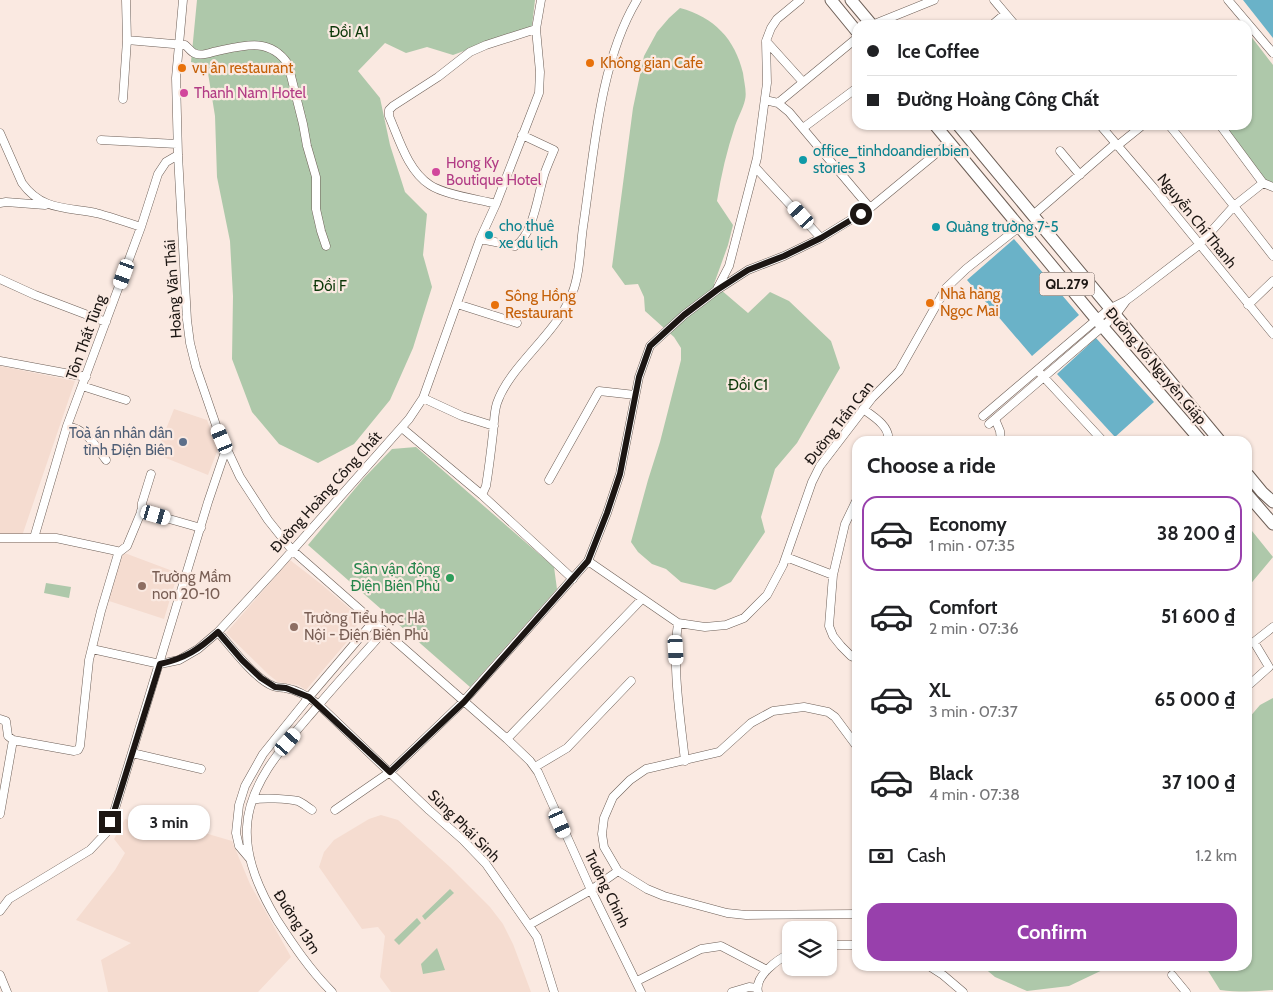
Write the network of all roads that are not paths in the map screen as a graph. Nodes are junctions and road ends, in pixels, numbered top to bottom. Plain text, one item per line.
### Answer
1 (126, 0) edge
2 (183, 0) edge
3 (540, 0) edge
4 (637, 0) edge
5 (800, 0) edge
6 (831, 0) edge
7 (851, 0) edge
8 (994, 0) edge
9 (1228, 0) edge
10 (928, 1) edge
11 (1005, 14) junction
12 (868, 20) edge
13 (884, 20) edge
14 (998, 20) edge
15 (1010, 20) edge
16 (1245, 20) edge
17 (852, 26) edge
18 (1252, 28) edge
19 (536, 29) junction
20 (127, 40) junction
21 (766, 42) junction
22 (852, 42) edge
23 (179, 44) junction
24 (1273, 53) edge
25 (803, 82) junction
26 (852, 92) edge
27 (123, 99) dead end
28 (765, 100) junction
29 (778, 103) junction
30 (803, 128) junction
31 (939, 130) edge
32 (962, 130) edge
33 (1104, 130) edge
34 (1136, 130) edge
35 (1173, 130) edge
36 (1224, 130) edge
37 (0, 133) edge
38 (522, 135) junction
39 (101, 140) dead end
40 (950, 142) junction
41 (177, 144) junction
42 (1116, 145) junction
43 (1060, 151) dead end
44 (178, 155) junction
45 (755, 166) junction
46 (1080, 175) junction
47 (1263, 183) junction
48 (1273, 187) edge
49 (0, 203) edge
50 (496, 204) junction
51 (49, 205) junction
52 (1234, 206) junction
53 (870, 208) junction
54 (1033, 215) junction
55 (1019, 226) junction
56 (141, 227) junction
57 (480, 238) junction
58 (821, 238) junction
59 (1199, 245) junction
60 (326, 246) dead end
61 (1273, 256) edge
62 (0, 279) edge
63 (1273, 281) edge
64 (717, 290) junction
65 (457, 304) junction
66 (1248, 305) junction
67 (1112, 312) junction
68 (106, 322) junction
69 (516, 323) dead end
70 (1099, 323) junction
71 (1273, 334) edge
72 (0, 361) edge
73 (1037, 370) junction
74 (1043, 376) junction
75 (86, 377) junction
76 (82, 386) junction
77 (635, 395) junction
78 (423, 398) junction
79 (126, 400) dead end
80 (863, 409) junction
81 (983, 416) dead end
82 (67, 426) junction
83 (494, 426) junction
84 (402, 428) junction
85 (889, 436) edge
86 (1000, 436) edge
87 (1098, 436) edge
88 (1197, 436) edge
89 (1216, 436) edge
90 (226, 449) junction
91 (106, 460) dead end
92 (151, 474) dead end
93 (550, 480) dead end
94 (1252, 480) edge
95 (482, 495) junction
96 (1252, 500) edge
97 (1273, 502) edge
98 (852, 509) edge
99 (141, 511) junction
100 (1273, 524) edge
101 (200, 528) junction
102 (0, 538) edge
103 (34, 538) junction
104 (292, 550) junction
105 (118, 553) junction
106 (786, 557) junction
107 (588, 561) junction
108 (834, 575) junction
109 (574, 579) junction
110 (642, 600) junction
111 (374, 622) junction
112 (678, 622) junction
113 (1273, 627) edge
114 (384, 631) junction
115 (218, 632) junction
116 (92, 649) junction
117 (852, 656) edge
118 (160, 664) junction
119 (336, 666) junction
120 (346, 674) junction
121 (631, 681) dead end
122 (1252, 682) edge
123 (309, 697) junction
124 (464, 702) junction
125 (319, 705) junction
126 (0, 718) edge
127 (507, 739) junction
128 (13, 740) junction
129 (852, 740) edge
130 (132, 753) junction
131 (684, 761) junction
132 (534, 767) junction
133 (201, 769) dead end
134 (390, 772) junction
135 (253, 800) junction
136 (312, 810) dead end
137 (335, 810) dead end
138 (0, 814) edge
139 (251, 860) junction
140 (618, 871) junction
141 (591, 890) junction
142 (0, 896) edge
143 (9, 899) junction
144 (0, 911) edge
145 (852, 914) edge
146 (529, 925) junction
147 (837, 945) edge
148 (852, 945) edge
149 (782, 958) edge
150 (767, 970) junction
151 (937, 971) edge
152 (1172, 974) dead end
153 (0, 975) edge
154 (637, 981) junction
155 (758, 990) edge
156 (7, 992) edge
157 (332, 992) edge
158 (554, 992) edge
159 (641, 992) edge
160 (732, 992) edge
161 (963, 992) edge
162 (1186, 992) edge

1 - 20 street
2 - 23 street, Hoàng Văn Thái
3 - 19 street, Đường Hoàng Công Chất
4 - 83 street
5 - 21 street
6 - 17 highway
7 - 12 highway
8 - 11 street
9 - 16 street
10 - 13 street
11 - 14 street
11 - 15 street
18 - 24 street
19 - 38 street, Đường Hoàng Công Chất
19 - 50 street
20 - 23 street
20 - 27 street
21 - 25 street
21 - 28 street
22 - 25 street
23 - 41 street, Hoàng Văn Thái
23 - 60 street
25 - 29 street
26 - 30 street
28 - 29 street
28 - 45 street
29 - 30 street
30 - 53 street
31 - 40 highway, Đường Võ Nguyên Giáp / QL.279
32 - 54 highway, Đường Võ Nguyên Giáp / QL.279
33 - 42 street, Nguyễn Chí Thanh
34 - 42 street
35 - 52 street
36 - 47 street
37 - 51 street
38 - 50 street, Đường Hoàng Công Chất
38 - 57 street
39 - 41 street
40 - 53 street
40 - 55 highway, Đường Võ Nguyên Giáp / QL.279
41 - 44 street, Hoàng Văn Thái
42 - 46 street
42 - 59 street, Nguyễn Chí Thanh
43 - 46 street
44 - 56 street, Tôn Thất Tùng
44 - 90 street, Hoàng Văn Thái
45 - 58 street
45 - 64 street
46 - 54 street
47 - 48 street
47 - 52 street
49 - 51 street
50 - 57 street, Đường Hoàng Công Chất
51 - 56 street
52 - 59 street
52 - 61 street
53 - 58 street
54 - 55 highway
54 - 67 highway, Đường Võ Nguyên Giáp / QL.279
55 - 70 highway, Đường Võ Nguyên Giáp / QL.279
55 - 80 street, Đường Trần Can
56 - 68 street, Tôn Thất Tùng
57 - 65 street, Đường Hoàng Công Chất
58 - 64 street
59 - 66 street, Nguyễn Chí Thanh
59 - 67 street
62 - 68 street
63 - 66 street
64 - 77 street
65 - 69 street
65 - 78 street, Đường Hoàng Công Chất
66 - 71 street, Nguyễn Chí Thanh
67 - 70 street
67 - 89 highway, Đường Võ Nguyên Giáp / QL.279
68 - 75 street, Tôn Thất Tùng
70 - 73 street
70 - 74 street
70 - 88 highway, Đường Võ Nguyên Giáp / QL.279
72 - 75 street
73 - 74 street
73 - 81 street
74 - 86 street
74 - 87 street
75 - 76 street, Tôn Thất Tùng
76 - 79 street
76 - 82 street, Tôn Thất Tùng
77 - 93 street
77 - 107 street
78 - 83 street
78 - 84 street, Đường Hoàng Công Chất
80 - 85 street
80 - 106 street, Đường Trần Can
82 - 91 street
82 - 103 street, Tôn Thất Tùng
83 - 95 street
84 - 95 street
84 - 104 street, Đường Hoàng Công Chất
90 - 101 street
90 - 104 street, Hoàng Văn Thái
92 - 99 street
94 - 97 highway
95 - 109 street
96 - 100 highway
98 - 108 street
99 - 101 street
99 - 105 street
101 - 118 street
102 - 103 street
103 - 105 street
104 - 111 street, Trường Chinh
104 - 115 street, Đường Hoàng Công Chất
105 - 116 street
106 - 108 street
106 - 112 street, Đường Trần Can
107 - 109 street
107 - 110 street, Đường Trần Can
108 - 117 street
109 - 124 street
110 - 112 street, Đường Trần Can
110 - 127 street
111 - 114 street, Trường Chinh
111 - 119 street
112 - 131 street
113 - 122 street
114 - 120 street
114 - 124 street, Trường Chinh
115 - 118 street, Đường Hoàng Công Chất
115 - 123 street
116 - 118 street
116 - 128 street
118 - 130 street
119 - 120 street
119 - 123 street
120 - 125 street
121 - 132 street
123 - 125 street, Sùng Phái Sinh
123 - 139 street
124 - 127 street, Trường Chinh
124 - 134 street
125 - 134 street, Sùng Phái Sinh
125 - 135 street
126 - 128 street
127 - 132 street, Trường Chinh
128 - 138 street
129 - 131 street
130 - 133 street
130 - 143 street
131 - 140 street
132 - 141 street, Trường Chinh
134 - 137 street
134 - 146 street, Sùng Phái Sinh
135 - 136 street
135 - 139 street
139 - 157 street, Đường 13m
140 - 141 street
140 - 145 street
141 - 146 street
141 - 154 street, Trường Chinh
142 - 143 street
143 - 144 street
146 - 158 street, Sùng Phái Sinh
147 - 148 street
149 - 150 street
150 - 154 street
150 - 155 street
151 - 161 street
152 - 162 street
153 - 156 street
154 - 159 street, Trường Chinh
155 - 160 street

